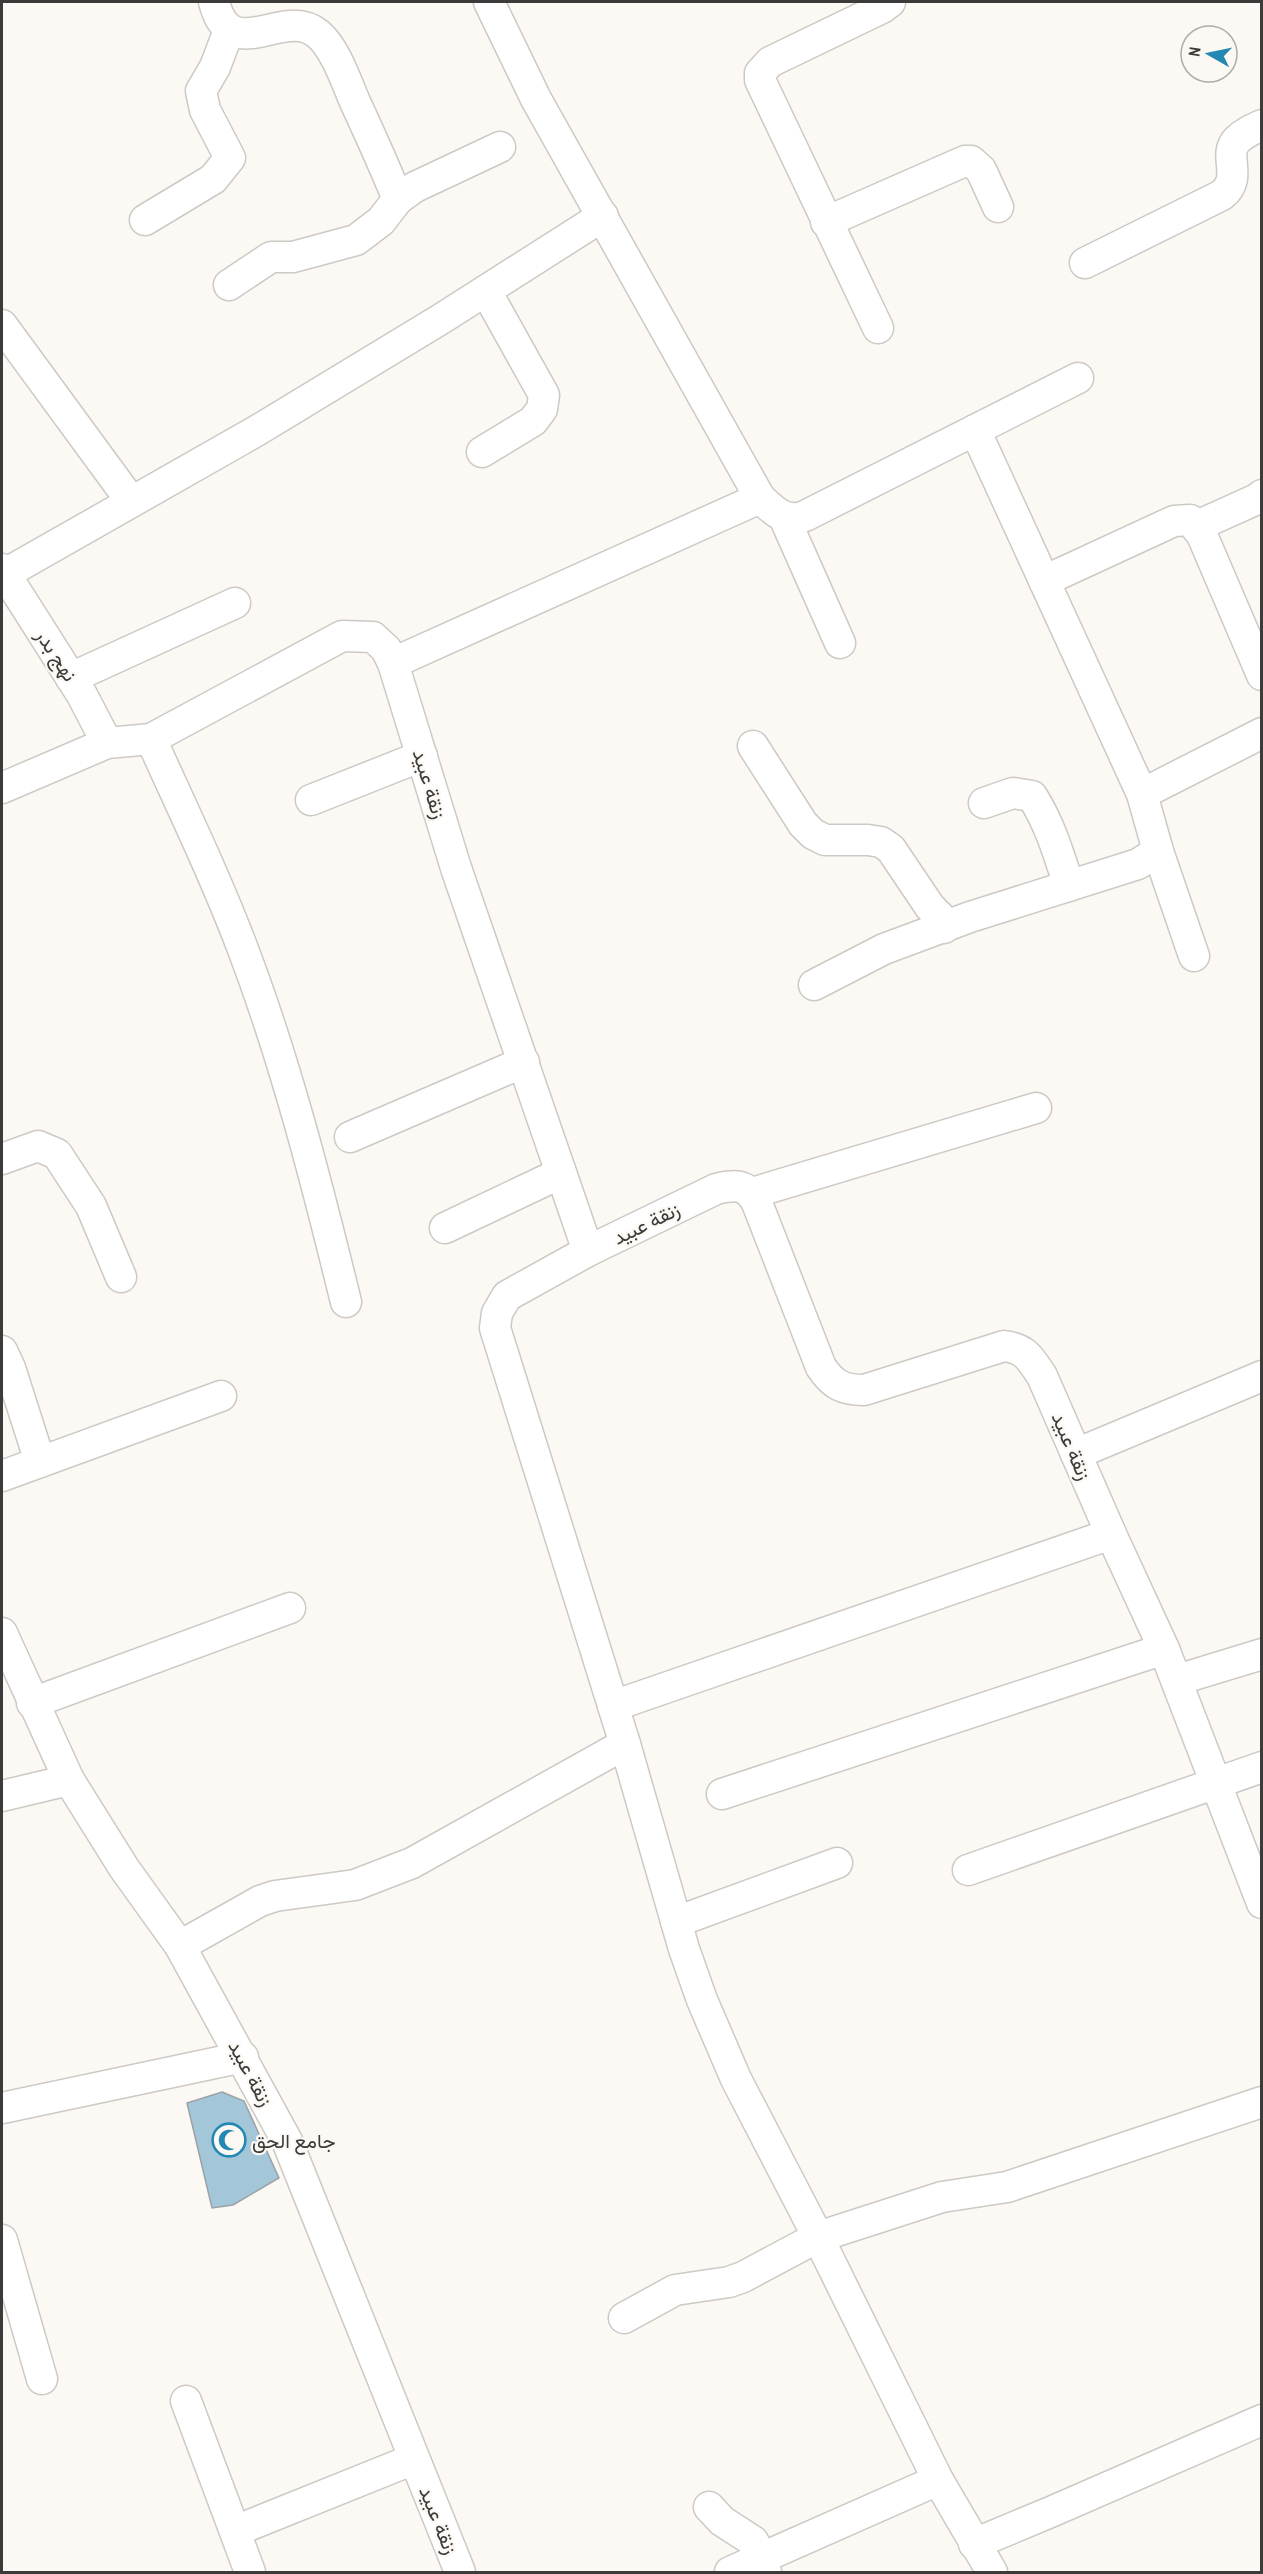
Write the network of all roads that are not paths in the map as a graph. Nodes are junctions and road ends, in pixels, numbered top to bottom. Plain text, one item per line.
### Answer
1 (214, 2) edge
2 (489, 2) edge
3 (890, 2) edge
4 (229, 30) junction
5 (1262, 125) edge
6 (500, 147) dead end
7 (398, 199) junction
8 (998, 207) dead end
9 (603, 216) junction
10 (145, 220) dead end
11 (826, 222) junction
12 (1085, 263) dead end
13 (230, 285) dead end
14 (486, 291) junction
15 (2, 325) edge
16 (878, 328) dead end
17 (1078, 378) dead end
18 (975, 430) junction
19 (482, 452) dead end
20 (1262, 495) edge
21 (760, 498) junction
22 (131, 501) junction
23 (783, 517) junction
24 (1197, 526) junction
25 (3, 571) edge
26 (1044, 581) junction
27 (235, 603) dead end
28 (840, 643) dead end
29 (393, 663) junction
30 (1262, 675) edge
31 (71, 678) junction
32 (1262, 733) edge
33 (151, 740) junction
34 (107, 743) junction
35 (753, 746) dead end
36 (422, 756) junction
37 (2, 788) edge
38 (1142, 794) junction
39 (311, 800) dead end
40 (984, 803) dead end
41 (1158, 851) junction
42 (1069, 886) junction
43 (944, 928) junction
44 (1194, 956) dead end
45 (814, 985) dead end
46 (524, 1062) junction
47 (1036, 1108) dead end
48 (350, 1137) dead end
49 (2, 1159) edge
50 (561, 1173) junction
51 (752, 1193) junction
52 (446, 1228) dead end
53 (588, 1251) junction
54 (121, 1277) dead end
55 (346, 1302) dead end
56 (2, 1351) edge
57 (1262, 1376) edge
58 (221, 1396) dead end
59 (1076, 1455) junction
60 (40, 1462) junction
61 (2, 1476) edge
62 (1110, 1534) junction
63 (290, 1608) dead end
64 (2, 1633) edge
65 (1164, 1649) junction
66 (1262, 1654) edge
67 (1177, 1680) junction
68 (32, 1703) junction
69 (613, 1706) junction
70 (625, 1744) junction
71 (1262, 1767) edge
72 (69, 1780) junction
73 (1217, 1784) junction
74 (722, 1794) dead end
75 (2, 1796) edge
76 (837, 1863) dead end
77 (968, 1870) dead end
78 (1262, 1903) edge
79 (676, 1922) junction
80 (180, 1946) junction
81 (243, 2057) junction
82 (1262, 2102) edge
83 (2, 2108) edge
84 (818, 2237) junction
85 (2, 2240) edge
86 (624, 2318) dead end
87 (42, 2379) dead end
88 (186, 2401) dead end
89 (1262, 2420) edge
90 (414, 2459) junction
91 (938, 2480) junction
92 (709, 2507) dead end
93 (235, 2531) junction
94 (974, 2544) junction
95 (765, 2566) edge
96 (250, 2572) edge
97 (460, 2572) edge
98 (730, 2572) edge
99 (992, 2572) edge

1 - 4 street
2 - 9 street
3 - 11 street
4 - 7 street
4 - 10 street
5 - 12 street
6 - 7 street
7 - 13 street
8 - 11 street
9 - 14 street
9 - 21 street
11 - 16 street
14 - 19 street
14 - 22 street
15 - 22 street
17 - 18 street
18 - 23 street
18 - 26 street
20 - 24 street
21 - 23 street
21 - 29 street
22 - 25 street
23 - 28 street
24 - 26 street
24 - 30 street
25 - 31 street, نهج بدر
26 - 38 street
27 - 31 street
29 - 33 street, زنقة عبيد
29 - 36 street, زنقة عبيد
31 - 34 street, نهج بدر
32 - 38 street
33 - 34 street, زنقة عبيد
33 - 55 street
34 - 37 street, زنقة عبيد
35 - 43 street
36 - 39 street
36 - 46 street, زنقة عبيد
38 - 41 street
40 - 42 street
41 - 42 street
41 - 44 street
42 - 43 street
43 - 45 street
46 - 48 street
46 - 50 street, زنقة عبيد
47 - 51 street
49 - 54 street
50 - 52 street
50 - 53 street, زنقة عبيد
51 - 53 street, زنقة عبيد
51 - 59 street, زنقة عبيد
53 - 69 street
56 - 60 street
57 - 59 street
58 - 60 street
59 - 62 street, زنقة عبيد
60 - 61 street
62 - 65 street, زنقة عبيد
62 - 69 street
63 - 68 street
64 - 68 street, زنقة عبيد
65 - 67 street, زنقة عبيد
65 - 74 street
66 - 67 street
67 - 73 street, زنقة عبيد
68 - 72 street, زنقة عبيد
69 - 70 street
70 - 79 street
70 - 80 street
71 - 73 street
72 - 75 street
72 - 80 street, زنقة عبيد
73 - 77 street
73 - 78 street, زنقة عبيد
76 - 79 street
79 - 84 street
80 - 81 street, زنقة عبيد
81 - 83 street
81 - 90 street, زنقة عبيد
82 - 84 street
84 - 86 street
84 - 91 street
85 - 87 street
88 - 93 street
89 - 94 street
90 - 93 street
90 - 97 street, زنقة عبيد
91 - 94 street
91 - 95 street
92 - 95 street
93 - 96 street
94 - 99 street
95 - 98 street

